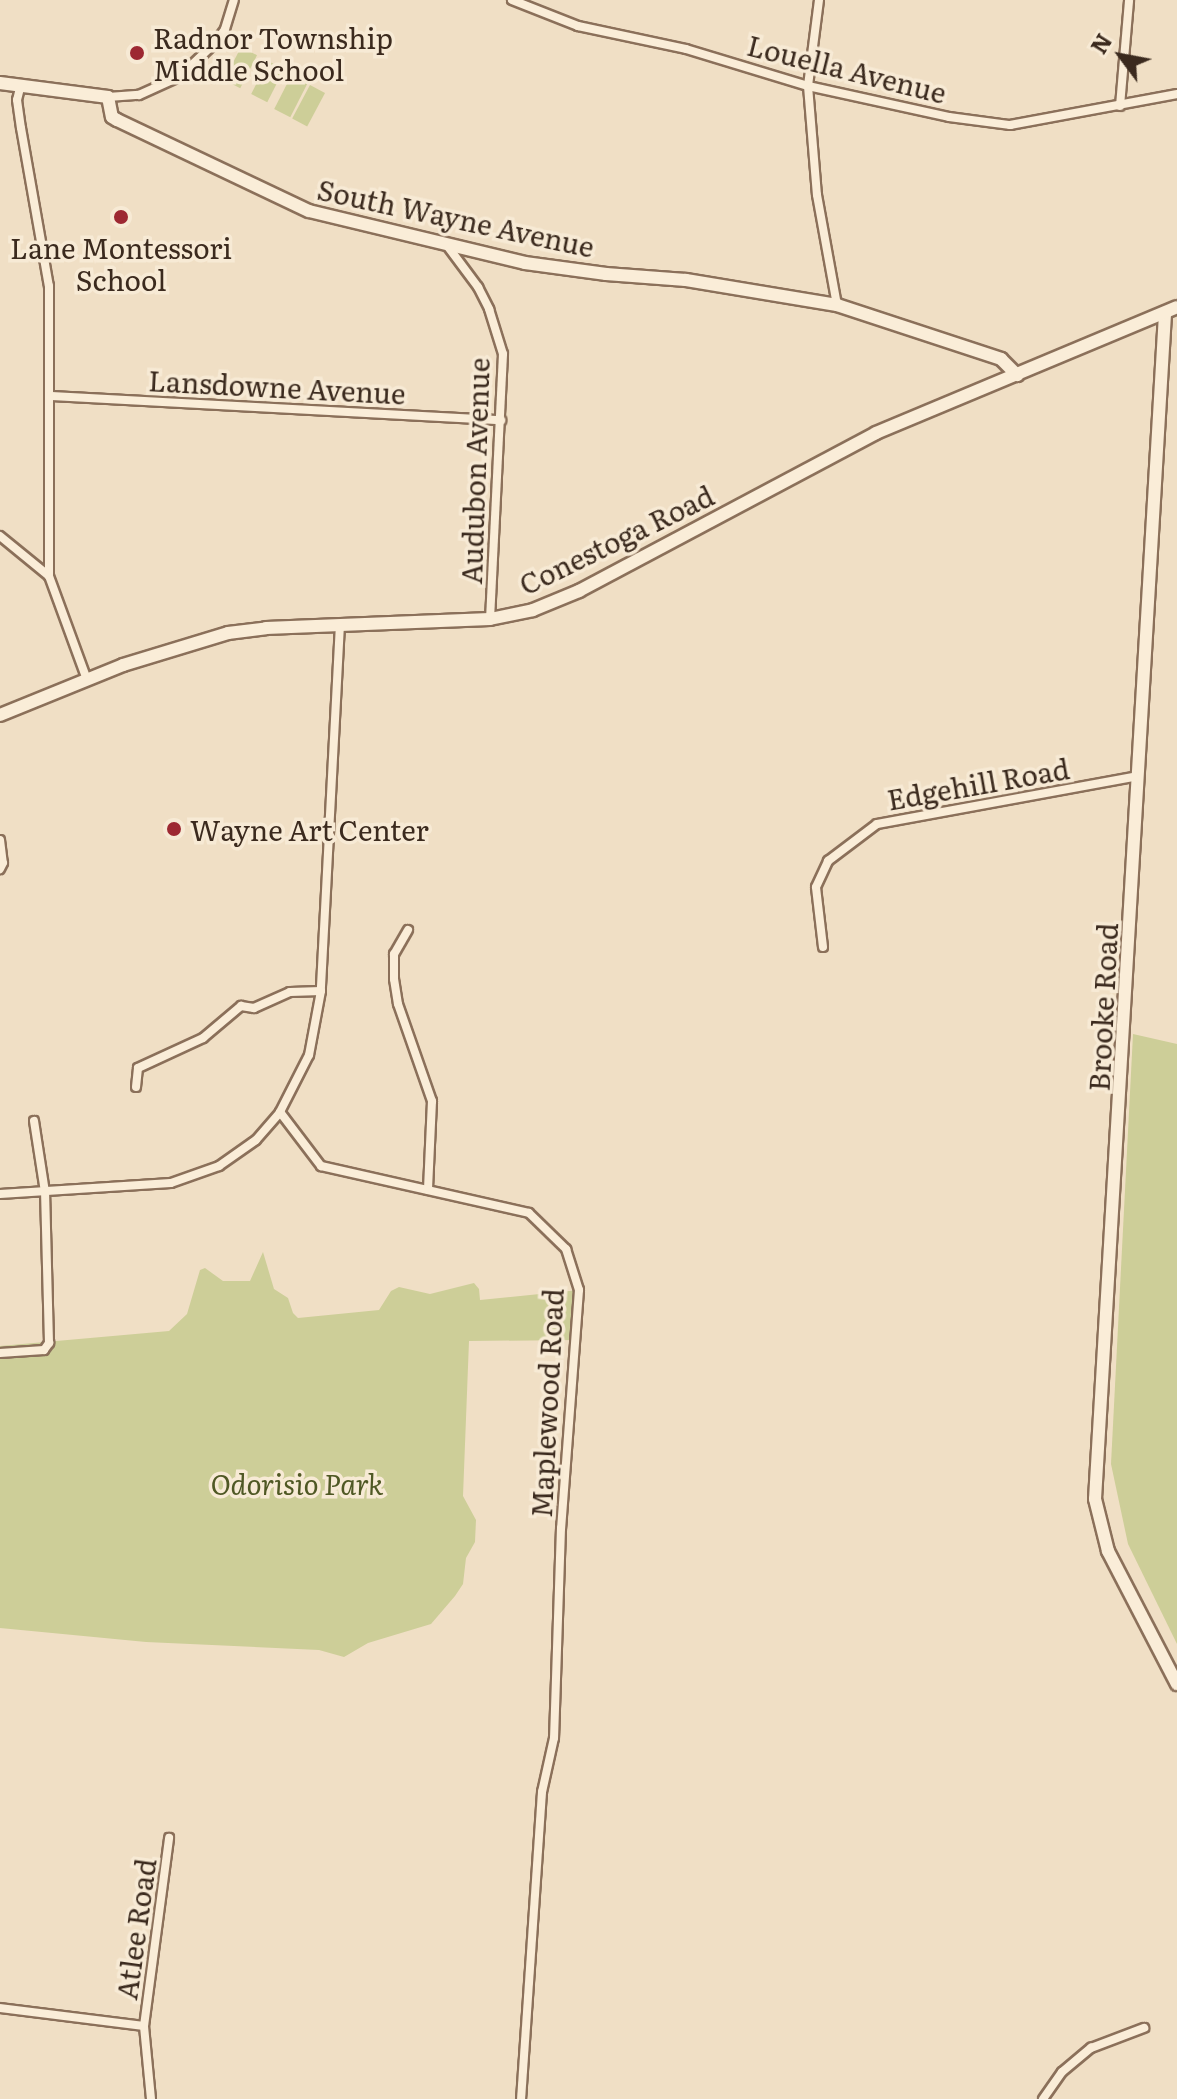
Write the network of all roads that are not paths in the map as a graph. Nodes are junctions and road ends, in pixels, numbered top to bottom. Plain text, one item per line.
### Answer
1 (234, 0) edge
2 (512, 0) edge
3 (819, 0) edge
4 (1129, 0) edge
5 (0, 83) edge
6 (808, 86) junction
7 (20, 88) junction
8 (1177, 94) edge
9 (108, 97) junction
10 (1120, 106) junction
11 (446, 243) junction
12 (837, 305) junction
13 (1177, 307) edge
14 (1165, 314) junction
15 (1017, 375) junction
16 (51, 396) junction
17 (501, 420) junction
18 (0, 536) edge
19 (49, 576) junction
20 (490, 619) junction
21 (340, 624) junction
22 (87, 680) junction
23 (0, 715) edge
24 (1139, 776) junction
25 (0, 840) edge
26 (0, 869) edge
27 (408, 930) dead end
28 (823, 947) dead end
29 (321, 991) junction
30 (136, 1087) dead end
31 (280, 1112) junction
32 (34, 1121) dead end
33 (428, 1190) junction
34 (45, 1192) junction
35 (0, 1194) edge
36 (0, 1353) edge
37 (1177, 1684) edge
38 (169, 1838) dead end
39 (0, 2008) edge
40 (144, 2026) junction
41 (1144, 2028) dead end
42 (151, 2099) edge
43 (521, 2099) edge
44 (1043, 2099) edge

1 - 9 street
2 - 6 street, Louella Avenue
3 - 6 street
4 - 10 street
5 - 7 main road
6 - 10 street, Louella Avenue
6 - 12 street
7 - 9 main road
7 - 16 street
8 - 10 street, Louella Avenue
9 - 11 main road, South Wayne Avenue
11 - 12 main road, South Wayne Avenue
11 - 17 street, Audubon Avenue
12 - 15 main road, South Wayne Avenue
13 - 14 main road, Conestoga Road
14 - 15 main road, Conestoga Road
14 - 24 main road, Brooke Road
15 - 20 main road, Conestoga Road
16 - 17 street, Lansdowne Avenue
16 - 19 street
17 - 20 street, Audubon Avenue
18 - 19 street
19 - 22 street
20 - 21 main road, Conestoga Road
21 - 22 main road, Conestoga Road
21 - 29 street
22 - 23 main road, Conestoga Road
24 - 28 street, Edgehill Road
24 - 37 main road, Brooke Road
25 - 26 street
27 - 33 street
29 - 30 street
29 - 31 street
31 - 33 street, Maplewood Road
31 - 34 street
32 - 34 street
33 - 43 street, Maplewood Road
34 - 35 street
34 - 36 street
38 - 40 street, Atlee Road
39 - 40 street, Atlee Road
40 - 42 street, Atlee Road
41 - 44 street

